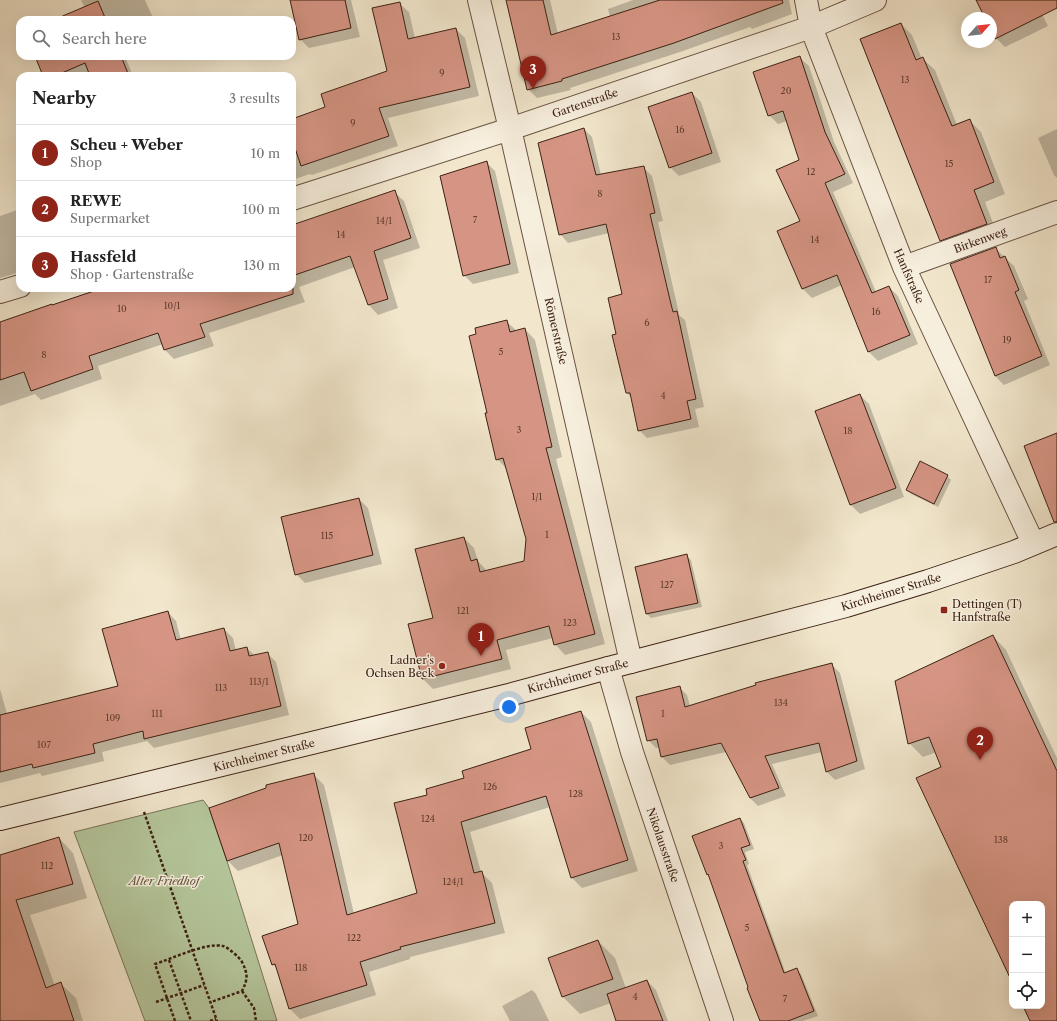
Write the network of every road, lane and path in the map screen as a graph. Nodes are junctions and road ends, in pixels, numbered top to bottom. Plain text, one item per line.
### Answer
1 (479, 0) edge
2 (806, 0) edge
3 (875, 0) edge
4 (811, 26) junction
5 (510, 129) junction
6 (296, 197) edge
7 (1057, 212) edge
8 (904, 267) junction
9 (16, 287) edge
10 (0, 292) edge
11 (1057, 534) edge
12 (1033, 544) junction
13 (631, 662) junction
14 (608, 668) junction
15 (136, 787) junction
16 (0, 819) edge
17 (193, 951) junction
18 (169, 960) junction
19 (204, 985) junction
20 (242, 991) junction
21 (181, 993) junction
22 (167, 999) junction
23 (156, 1002) dead end
24 (211, 1002) junction
25 (217, 1020) edge
26 (175, 1021) edge
27 (191, 1021) edge
28 (210, 1021) edge
29 (256, 1021) edge
30 (722, 1021) edge

1 - 5 street, Römerstraße
2 - 4 street, Hanfstraße
3 - 4 street, Gartenstraße
4 - 5 street, Gartenstraße
4 - 8 street, Hanfstraße
5 - 6 street, Gartenstraße
5 - 13 street, Römerstraße
7 - 8 street, Birkenweg
8 - 12 street, Hanfstraße
9 - 10 street
11 - 12 street, Kirchheimer Straße
12 - 13 street, Kirchheimer Straße
13 - 14 street, Kirchheimer Straße
14 - 15 street, Kirchheimer Straße
14 - 30 street, Nikolausstraße
15 - 16 street, Kirchheimer Straße
15 - 17 path
17 - 18 path
17 - 19 path
17 - 20 path
18 - 21 path
18 - 22 path
19 - 21 path
19 - 24 path
20 - 24 path
20 - 29 path
21 - 22 path
21 - 27 path
22 - 23 path
22 - 26 path
24 - 25 path
25 - 28 path

